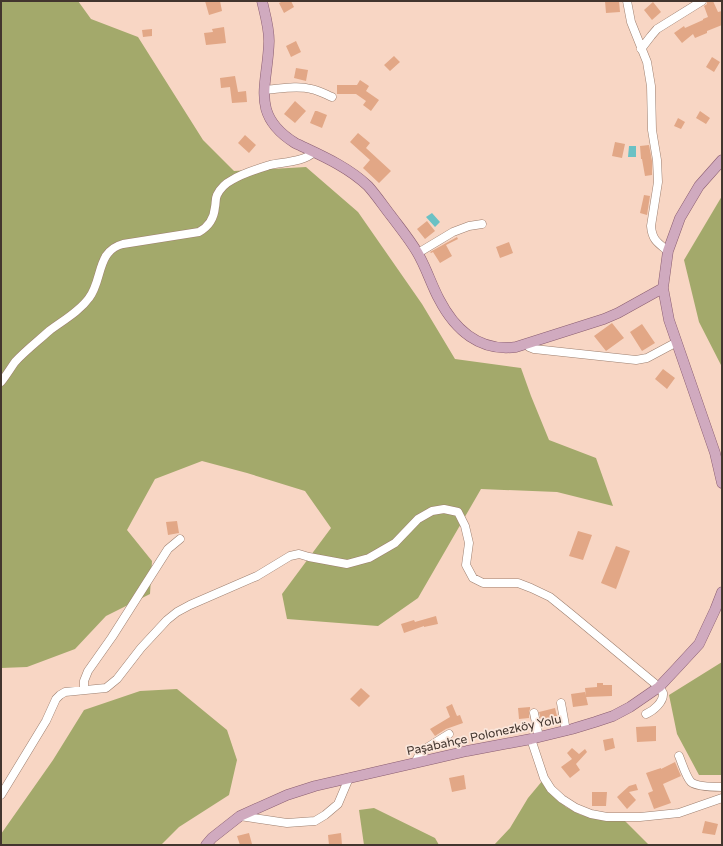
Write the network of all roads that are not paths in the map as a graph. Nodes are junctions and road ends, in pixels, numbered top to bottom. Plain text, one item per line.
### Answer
1 (262, 1) edge
2 (627, 1) edge
3 (702, 1) edge
4 (641, 49) junction
5 (264, 90) junction
6 (332, 97) dead end
7 (314, 152) junction
8 (722, 160) edge
9 (482, 224) dead end
10 (668, 251) junction
11 (418, 253) junction
12 (663, 288) junction
13 (677, 342) junction
14 (526, 344) junction
15 (1, 382) edge
16 (722, 483) edge
17 (180, 539) dead end
18 (722, 592) edge
19 (659, 687) junction
20 (84, 690) junction
21 (561, 703) dead end
22 (534, 713) dead end
23 (646, 714) dead end
24 (566, 731) junction
25 (449, 734) dead end
26 (535, 738) junction
27 (679, 756) dead end
28 (415, 763) junction
29 (349, 778) junction
30 (722, 787) edge
31 (1, 795) edge
32 (721, 800) edge
33 (240, 816) junction
34 (206, 845) edge

1 - 5 main road
2 - 4 street
3 - 4 street
4 - 10 street
5 - 6 street
5 - 7 main road
7 - 11 main road
7 - 15 street
8 - 10 main road
9 - 11 street
10 - 12 main road
11 - 14 main road
12 - 13 main road
12 - 14 main road
13 - 14 street
13 - 16 main road
17 - 20 street
18 - 19 main road, Paşabahçe Polonezköy Yolu
19 - 20 street
19 - 23 street
19 - 24 main road, Paşabahçe Polonezköy Yolu
20 - 31 street
21 - 24 street
22 - 26 street
24 - 26 main road, Paşabahçe Polonezköy Yolu
25 - 28 street
26 - 28 main road, Paşabahçe Polonezköy Yolu
26 - 32 street
27 - 30 street
28 - 29 main road, Paşabahçe Polonezköy Yolu
29 - 33 main road, Paşabahçe Polonezköy Yolu
29 - 33 street
33 - 34 main road, Paşabahçe Polonezköy Yolu

